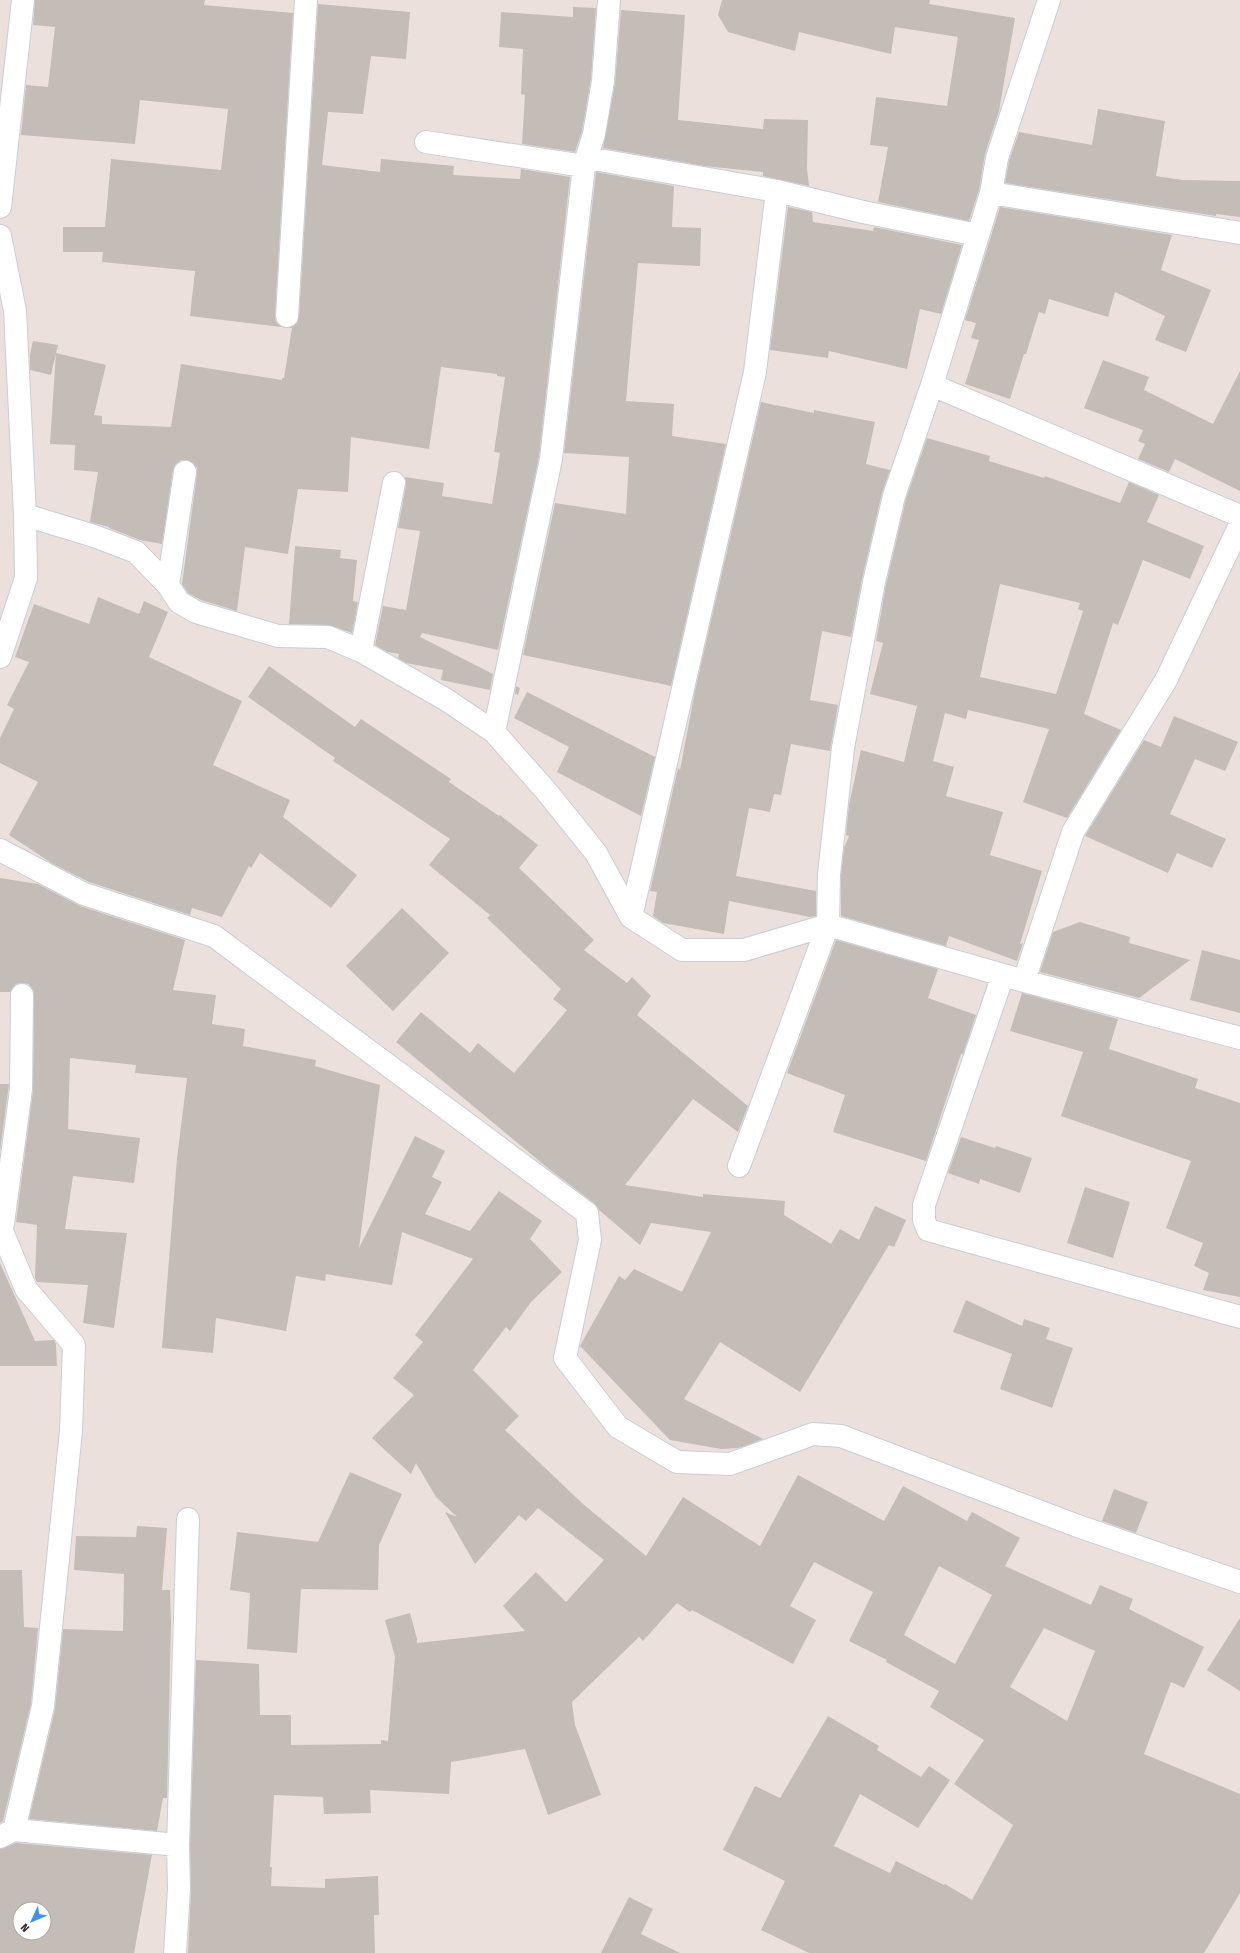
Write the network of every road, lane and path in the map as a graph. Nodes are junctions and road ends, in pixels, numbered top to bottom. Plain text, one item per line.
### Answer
1 (23, 0) edge
2 (306, 0) edge
3 (609, 0) edge
4 (1049, 0) edge
5 (426, 142) dead end
6 (586, 162) junction
7 (777, 191) junction
8 (991, 193) junction
9 (0, 207) edge
10 (1240, 233) edge
11 (978, 235) junction
12 (0, 236) edge
13 (287, 316) dead end
14 (932, 385) junction
15 (185, 472) dead end
16 (394, 483) dead end
17 (25, 515) junction
18 (1240, 516) edge
19 (1240, 525) edge
20 (168, 585) junction
21 (361, 651) junction
22 (0, 657) edge
23 (494, 732) junction
24 (0, 850) edge
25 (631, 918) junction
26 (828, 925) junction
27 (1004, 975) junction
28 (1024, 981) junction
29 (22, 995) dead end
30 (1240, 1038) edge
31 (739, 1166) dead end
32 (1240, 1317) edge
33 (188, 1518) dead end
34 (1240, 1582) edge
35 (7, 1834) edge
36 (178, 1845) junction
37 (175, 1953) edge

1 - 9 street
2 - 13 street
3 - 6 street
4 - 8 street
5 - 6 street
6 - 7 street
6 - 23 street
7 - 11 street
7 - 25 street
8 - 10 street
8 - 11 street
11 - 14 street
12 - 17 street
14 - 18 street
14 - 26 street
15 - 20 street
16 - 21 street
17 - 20 street
17 - 22 street
19 - 28 street
20 - 21 street
21 - 23 street
23 - 25 street
24 - 34 street
25 - 26 street
26 - 27 street
26 - 31 street
27 - 28 street
27 - 32 street
28 - 30 street
29 - 35 street
33 - 36 street
35 - 36 street
36 - 37 street

